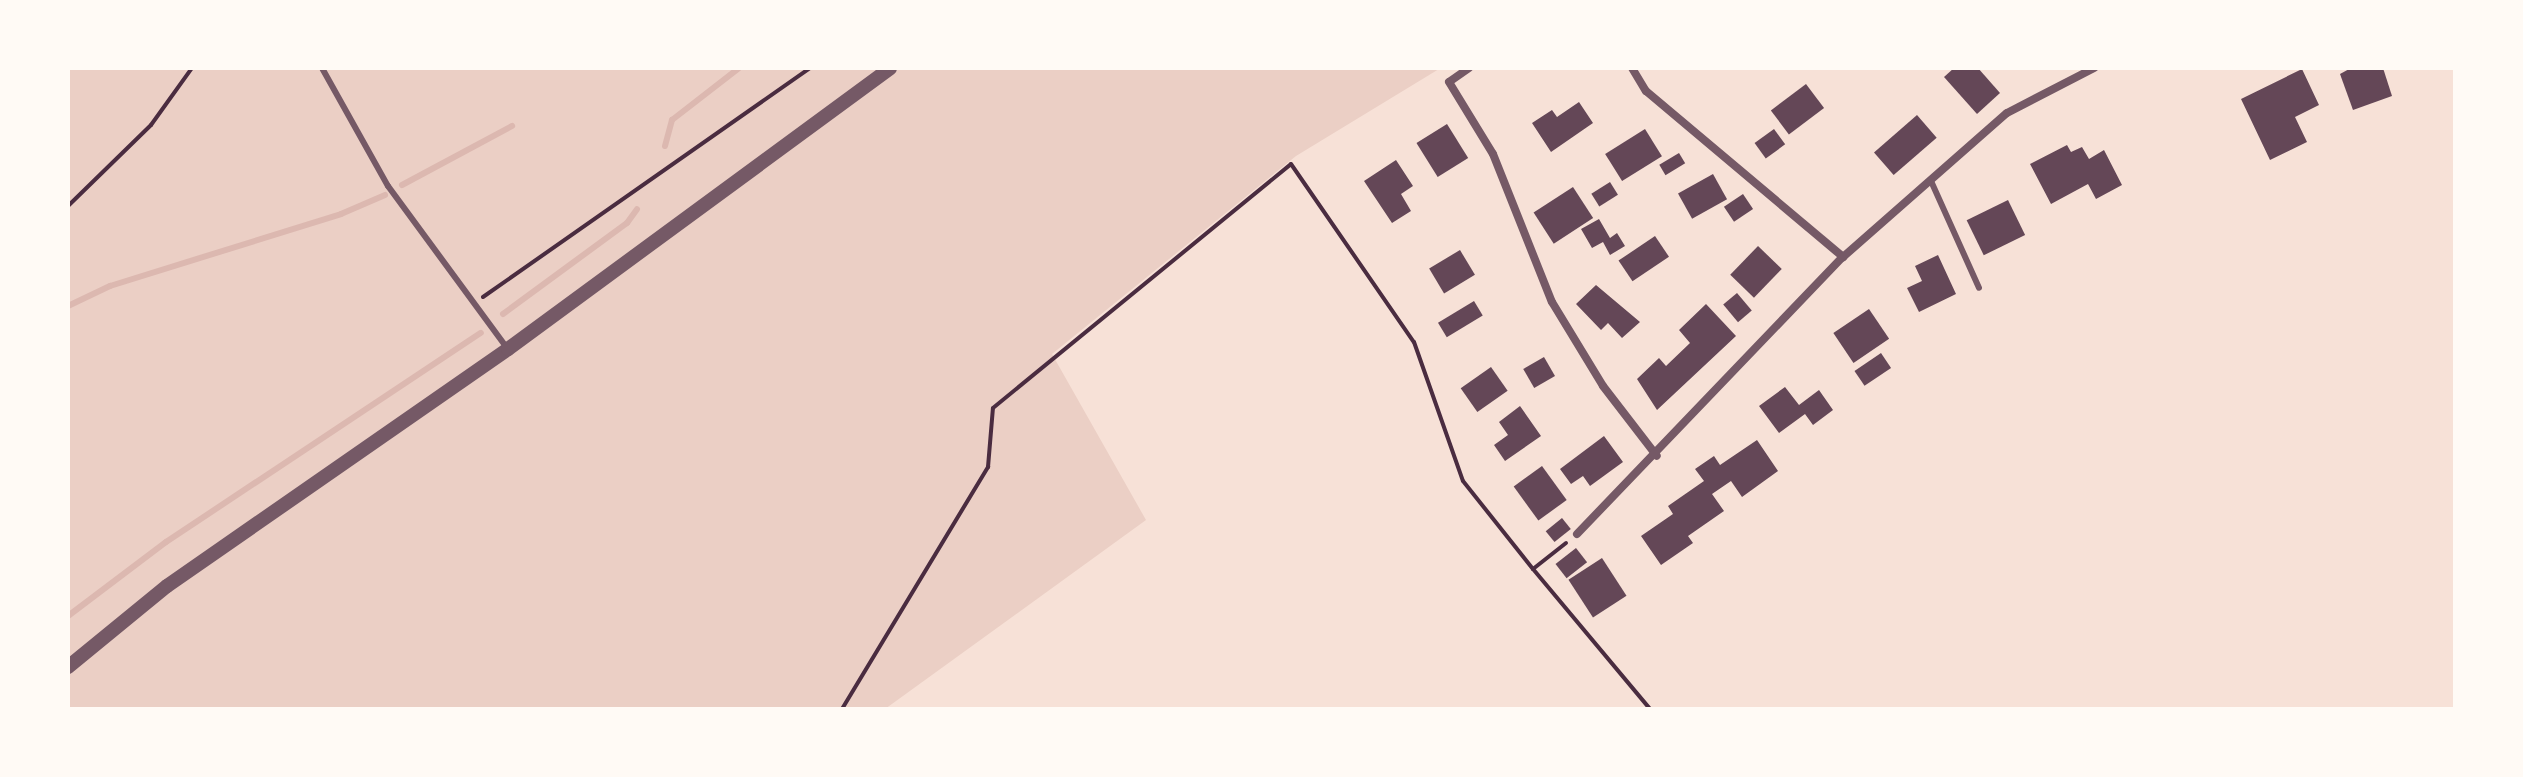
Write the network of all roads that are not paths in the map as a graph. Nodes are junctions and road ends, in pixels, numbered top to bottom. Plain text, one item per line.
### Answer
1 (322, 68) edge
2 (890, 68) edge
3 (1469, 68) edge
4 (1632, 68) edge
5 (2092, 68) edge
6 (1931, 181) junction
7 (1843, 257) junction
8 (1979, 288) dead end
9 (508, 349) junction
10 (1657, 456) junction
11 (1577, 534) road end
12 (68, 667) edge

1 - 9 lane
2 - 9 street
3 - 10 street
4 - 7 street
5 - 6 street
6 - 7 street
6 - 8 lane
7 - 10 street
9 - 12 street
10 - 11 street

